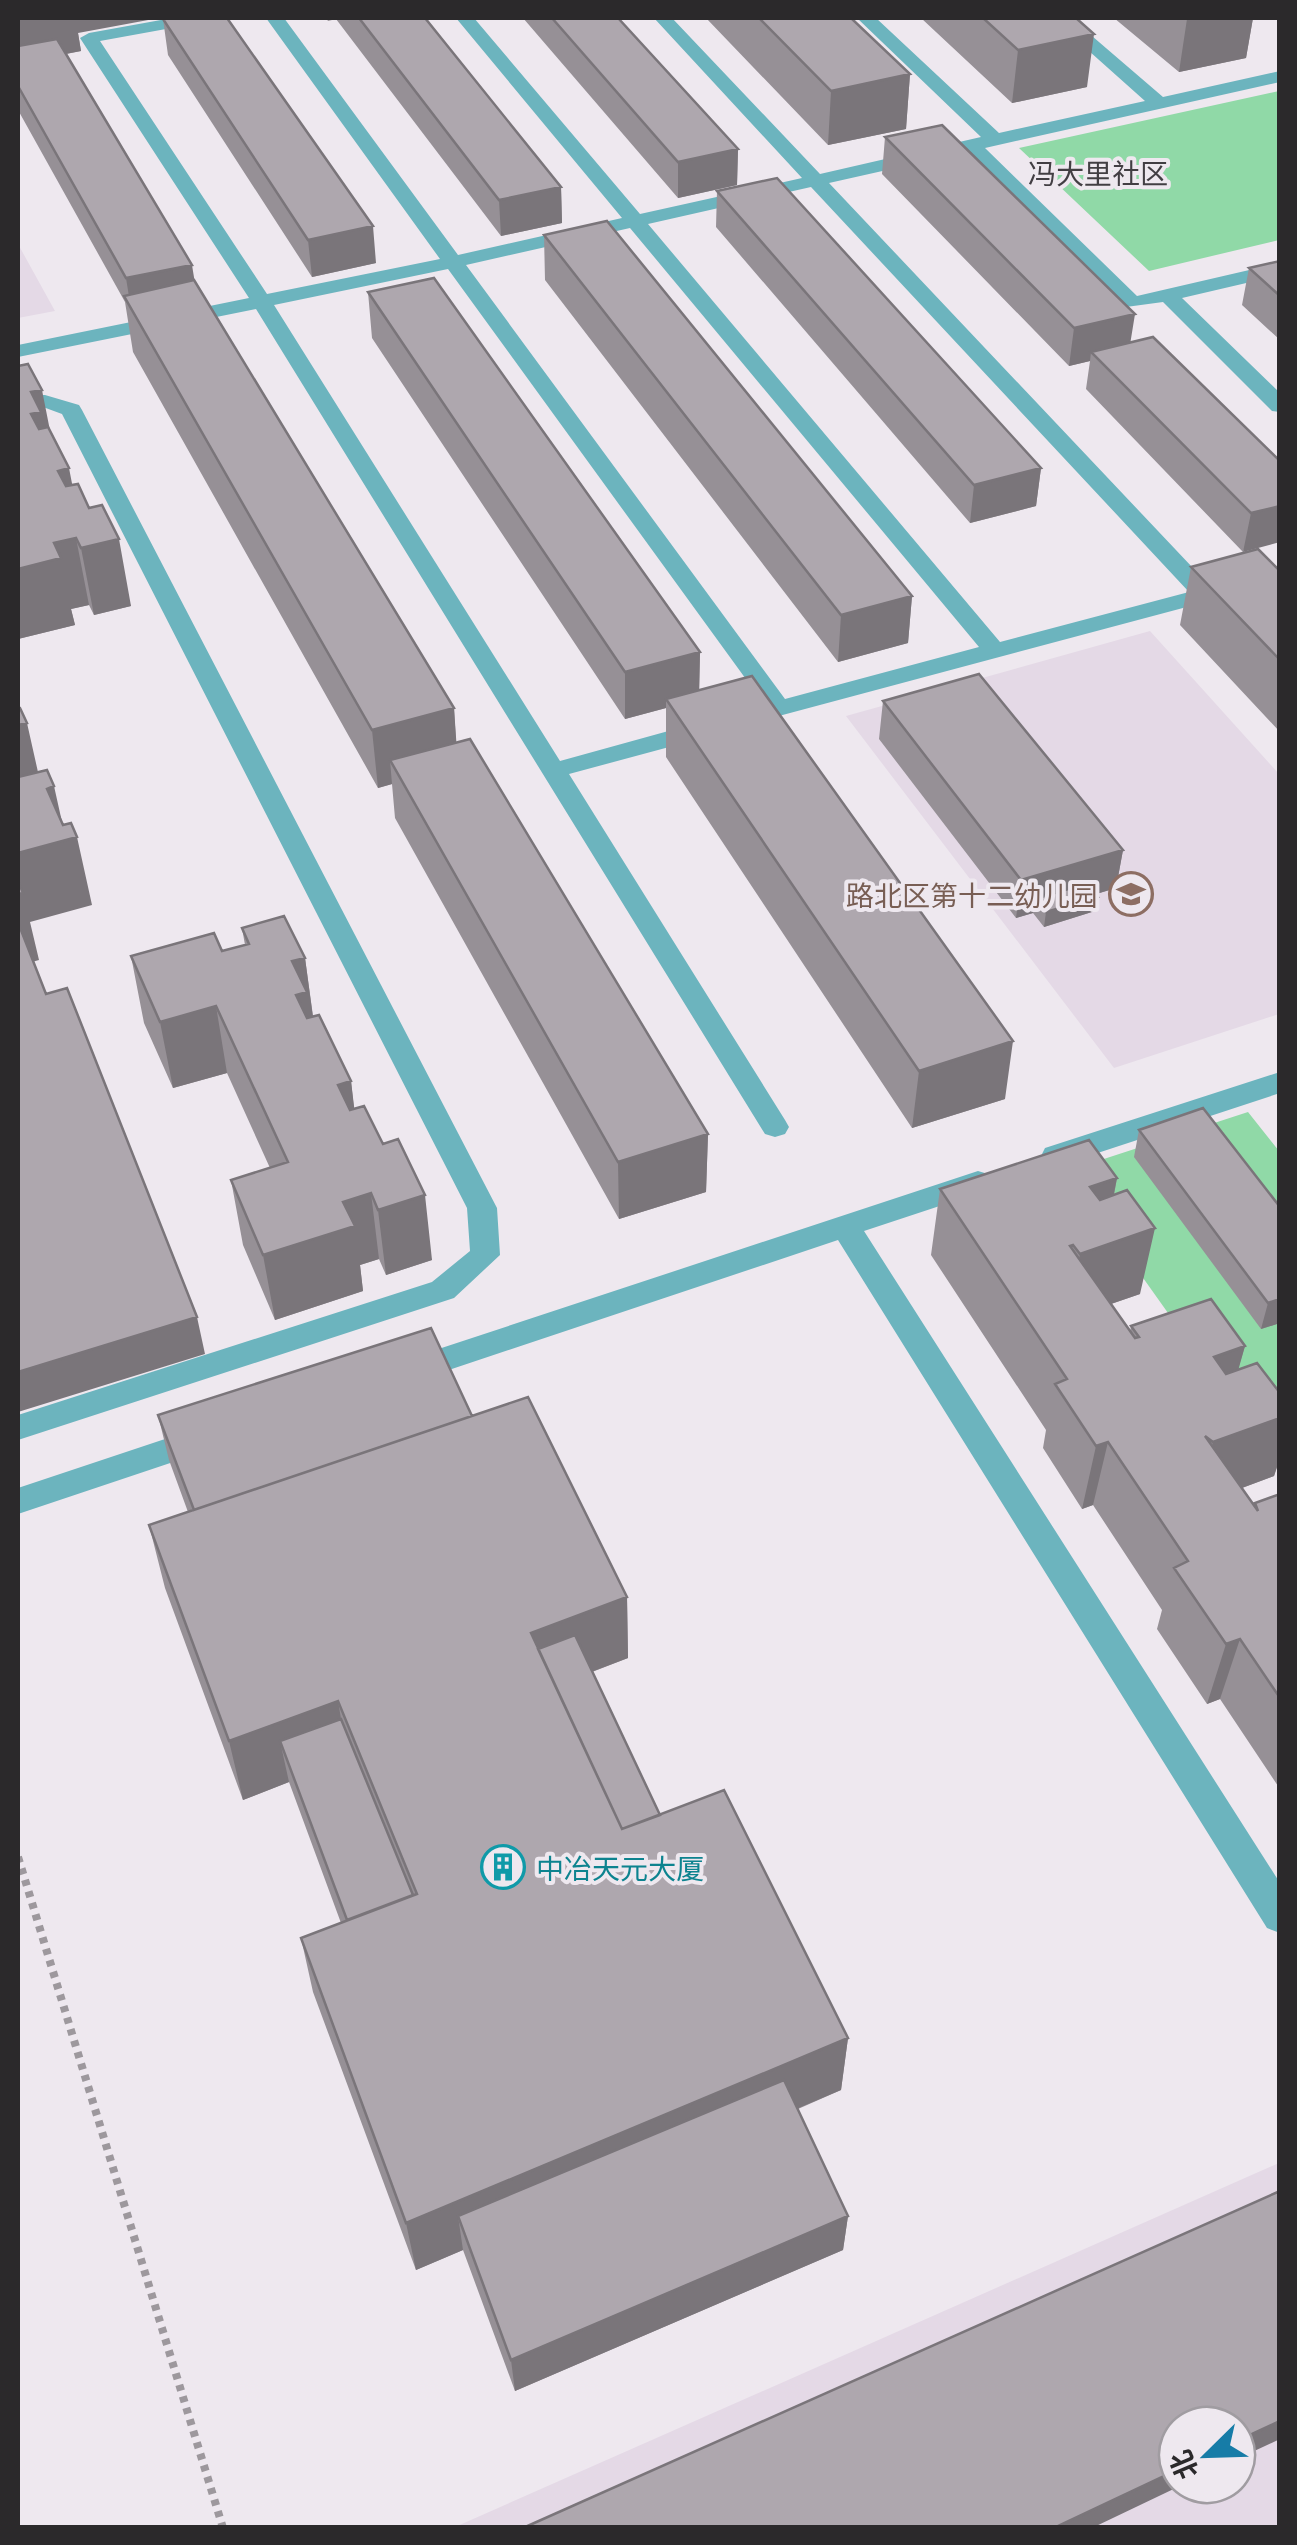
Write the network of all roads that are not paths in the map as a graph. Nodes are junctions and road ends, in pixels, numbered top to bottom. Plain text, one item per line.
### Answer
1 (198, 18) edge
2 (275, 18) edge
3 (466, 18) edge
4 (662, 18) edge
5 (866, 18) edge
6 (1062, 18) edge
7 (1280, 76) edge
8 (1159, 103) junction
9 (994, 140) junction
10 (971, 145) junction
11 (816, 179) junction
12 (638, 220) junction
13 (454, 262) junction
14 (1280, 268) edge
15 (1167, 295) junction
16 (262, 302) junction
17 (18, 351) edge
18 (18, 401) edge
19 (1280, 406) edge
20 (1280, 575) edge
21 (1205, 596) junction
22 (995, 650) junction
23 (779, 708) junction
24 (555, 770) junction
25 (1280, 1082) edge
26 (775, 1126) dead end
27 (845, 1226) junction
28 (375, 1382) edge
29 (18, 1427) edge
30 (224, 1432) edge
31 (18, 1501) edge
32 (1280, 1916) edge

1 - 16 street
2 - 13 street
3 - 12 street
4 - 11 street
5 - 9 street
6 - 8 street
7 - 8 street
8 - 9 street
9 - 10 street
10 - 11 street
10 - 15 street
11 - 12 street
11 - 21 street
12 - 13 street
12 - 22 street
13 - 16 street
13 - 23 street
14 - 15 street
15 - 19 street
16 - 17 street
16 - 24 street
18 - 29 street
20 - 21 street
21 - 22 street
22 - 23 street
23 - 24 street
24 - 26 street
25 - 27 street
27 - 28 street
27 - 32 street
30 - 31 street

